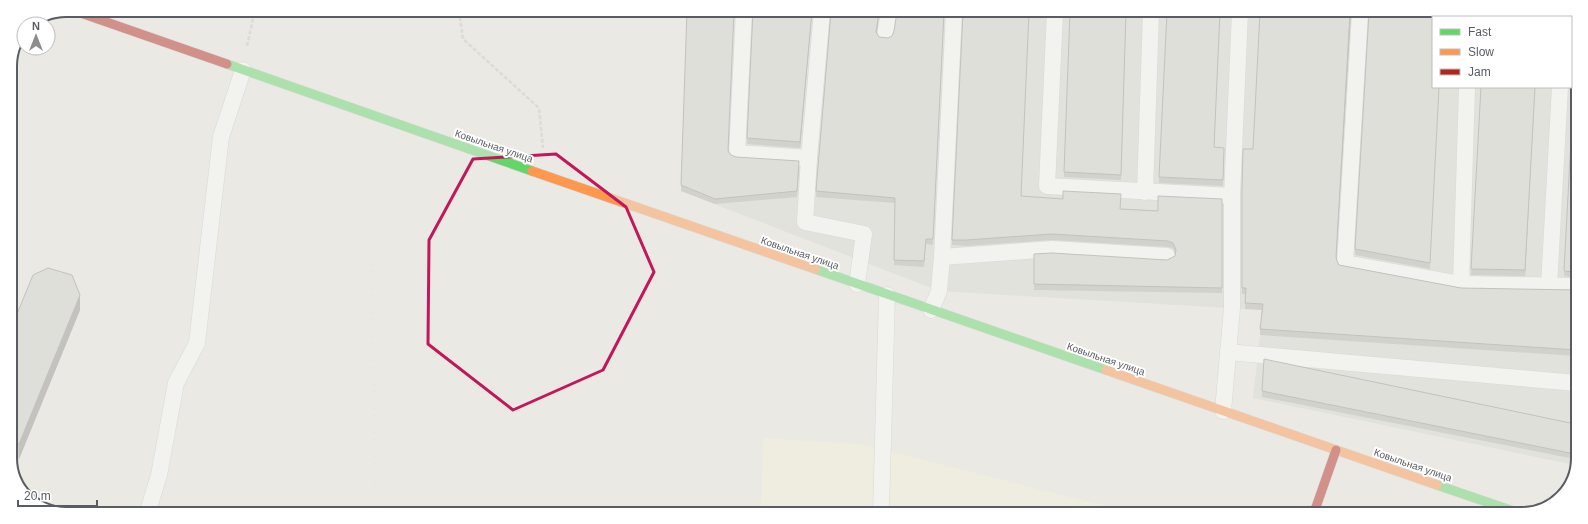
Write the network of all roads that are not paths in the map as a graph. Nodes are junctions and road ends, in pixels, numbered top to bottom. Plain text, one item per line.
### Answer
1 (92, 17) edge
2 (744, 17) edge
3 (822, 17) edge
4 (888, 17) edge
5 (954, 17) edge
6 (1055, 17) edge
7 (1151, 17) edge
8 (1240, 17) edge
9 (1360, 17) edge
10 (886, 36) edge
11 (242, 70) junction
12 (1467, 88) edge
13 (1560, 88) edge
14 (809, 158) junction
15 (1145, 192) junction
16 (1232, 196) junction
17 (1167, 256) dead end
18 (942, 257) junction
19 (857, 284) junction
20 (1461, 284) junction
21 (1549, 286) junction
22 (1571, 286) edge
23 (887, 295) junction
24 (931, 310) junction
25 (1228, 352) junction
26 (1571, 383) edge
27 (1223, 411) junction
28 (1336, 450) junction
29 (149, 507) edge
30 (881, 507) edge
31 (1316, 507) edge
32 (1493, 507) edge

1 - 11 main road, Ковыльная улица
2 - 14 lane
3 - 14 lane
4 - 10 lane
5 - 18 lane
6 - 15 lane
7 - 15 lane
8 - 16 lane
9 - 20 lane
11 - 19 main road, Ковыльная улица
11 - 29 lane
12 - 20 lane
13 - 21 lane
14 - 19 lane
15 - 16 lane
16 - 25 lane
17 - 18 lane
18 - 24 lane
19 - 23 main road, Ковыльная улица
20 - 21 lane
21 - 22 lane
23 - 24 main road, Ковыльная улица
23 - 30 lane
24 - 27 main road, Ковыльная улица
25 - 26 lane
25 - 27 lane
27 - 28 main road, Ковыльная улица
28 - 31 main road
28 - 32 main road, Ковыльная улица

